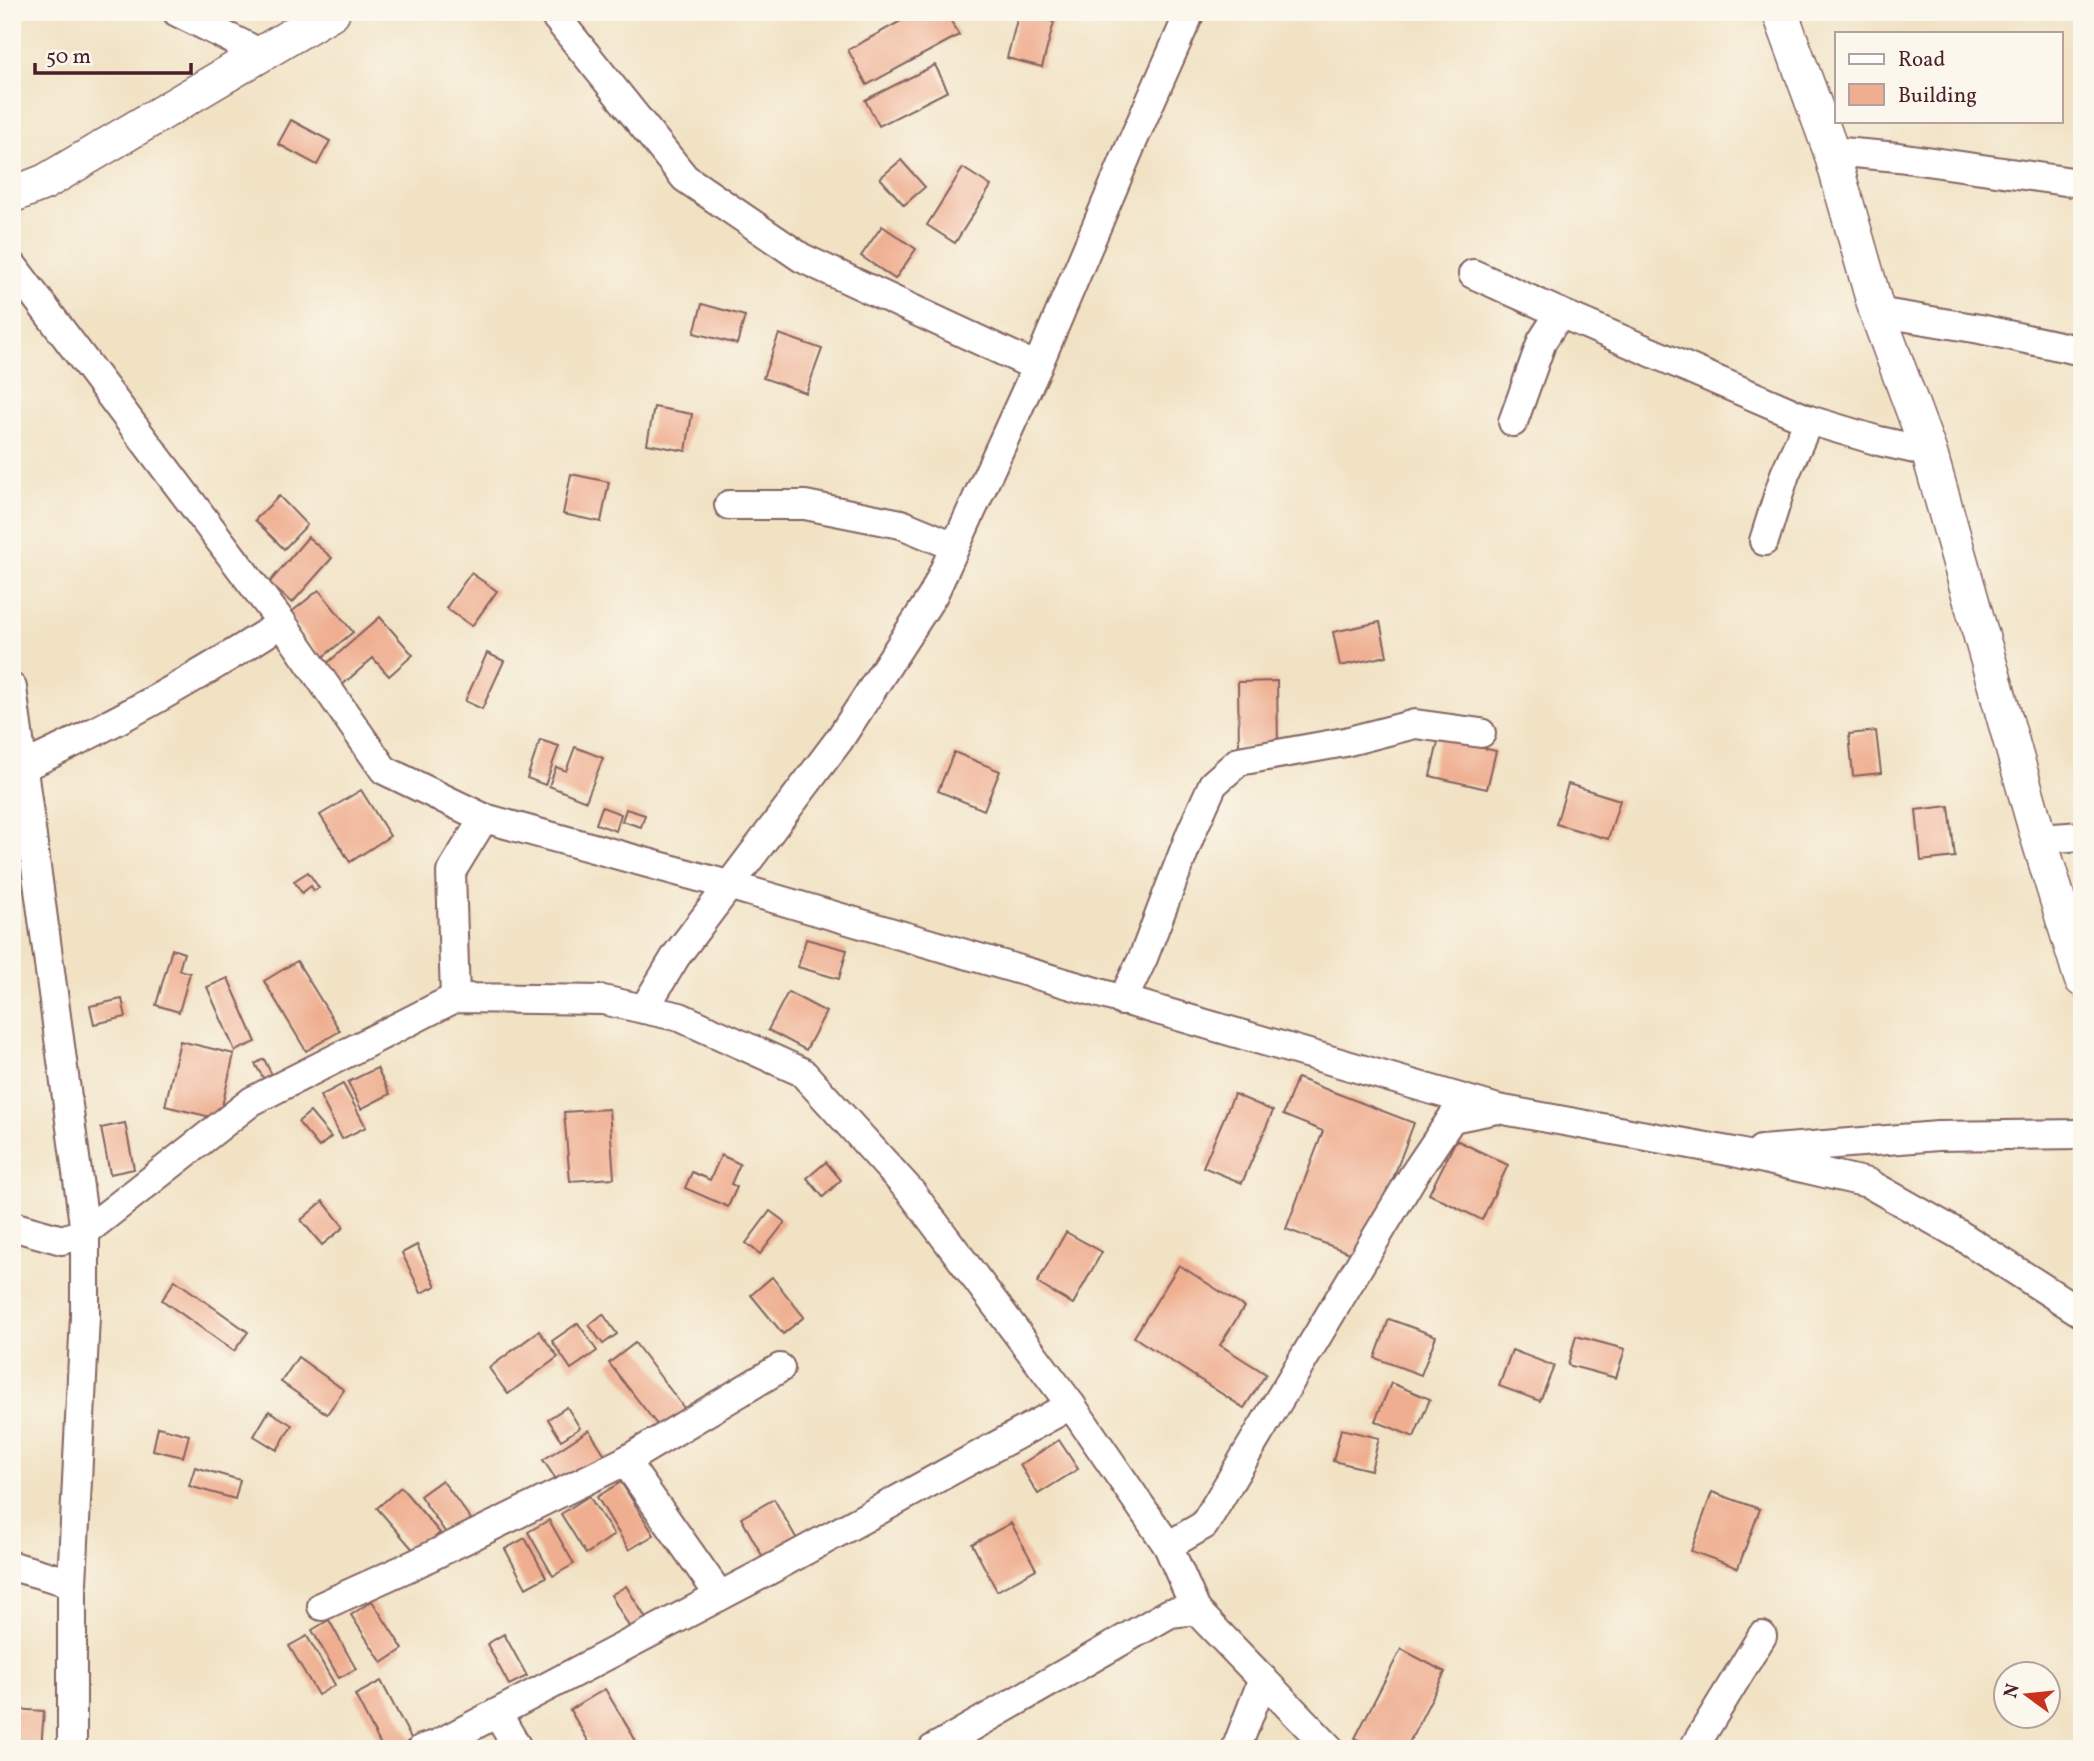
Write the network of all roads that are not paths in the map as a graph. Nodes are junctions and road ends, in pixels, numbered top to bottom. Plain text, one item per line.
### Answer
1 (177, 12) edge
2 (332, 12) edge
3 (552, 12) edge
4 (1190, 12) edge
5 (1780, 12) edge
6 (262, 54) junction
7 (1831, 151) junction
8 (2079, 183) dead end
9 (12, 195) edge
10 (12, 265) edge
11 (1473, 274) dead end
12 (1877, 312) junction
13 (1560, 313) junction
14 (2082, 351) edge
15 (1037, 367) junction
16 (1809, 420) junction
17 (1513, 422) dead end
18 (1929, 452) junction
19 (729, 505) dead end
20 (1764, 541) dead end
21 (954, 546) junction
22 (282, 624) junction
23 (12, 688) edge
24 (1480, 733) dead end
25 (18, 752) edge
26 (484, 818) junction
27 (2082, 836) edge
28 (2039, 839) junction
29 (728, 885) junction
30 (2082, 979) edge
31 (455, 998) junction
32 (1122, 1001) junction
33 (644, 1009) junction
34 (1498, 1109) junction
35 (2082, 1134) edge
36 (1734, 1152) junction
37 (12, 1226) edge
38 (85, 1232) junction
39 (2082, 1313) edge
40 (780, 1368) dead end
41 (1071, 1405) junction
42 (625, 1461) junction
43 (1168, 1546) junction
44 (12, 1566) edge
45 (72, 1583) junction
46 (720, 1596) junction
47 (323, 1606) dead end
48 (1196, 1610) junction
49 (1762, 1636) dead end
50 (1263, 1679) junction
51 (497, 1713) junction
52 (72, 1749) edge
53 (422, 1749) edge
54 (518, 1749) edge
55 (933, 1749) edge
56 (1236, 1749) edge
57 (1330, 1749) edge
58 (1693, 1749) edge

1 - 6 street
2 - 6 main road
3 - 15 street
4 - 15 street
5 - 7 main road
6 - 9 main road
7 - 8 street
7 - 12 main road
10 - 22 street
11 - 13 street
12 - 14 street
12 - 18 main road
13 - 16 street
13 - 17 street
15 - 21 street
16 - 18 street
16 - 20 street
18 - 28 main road
19 - 21 street
21 - 29 street
22 - 25 street
22 - 26 street
23 - 25 street
24 - 32 street
25 - 38 street
26 - 29 street
26 - 31 street
27 - 28 street
28 - 30 main road
29 - 32 street
29 - 33 street
31 - 33 street
31 - 38 street
32 - 34 street
33 - 41 street
34 - 36 street
34 - 43 street
35 - 36 street
36 - 39 street
37 - 38 street
38 - 45 street
40 - 42 street
41 - 43 street
41 - 46 street
42 - 46 street
42 - 47 street
43 - 48 street
44 - 45 street
45 - 52 street
46 - 51 street
48 - 50 street
48 - 55 street
49 - 58 street
50 - 56 street
50 - 57 street
51 - 53 street
51 - 54 street

